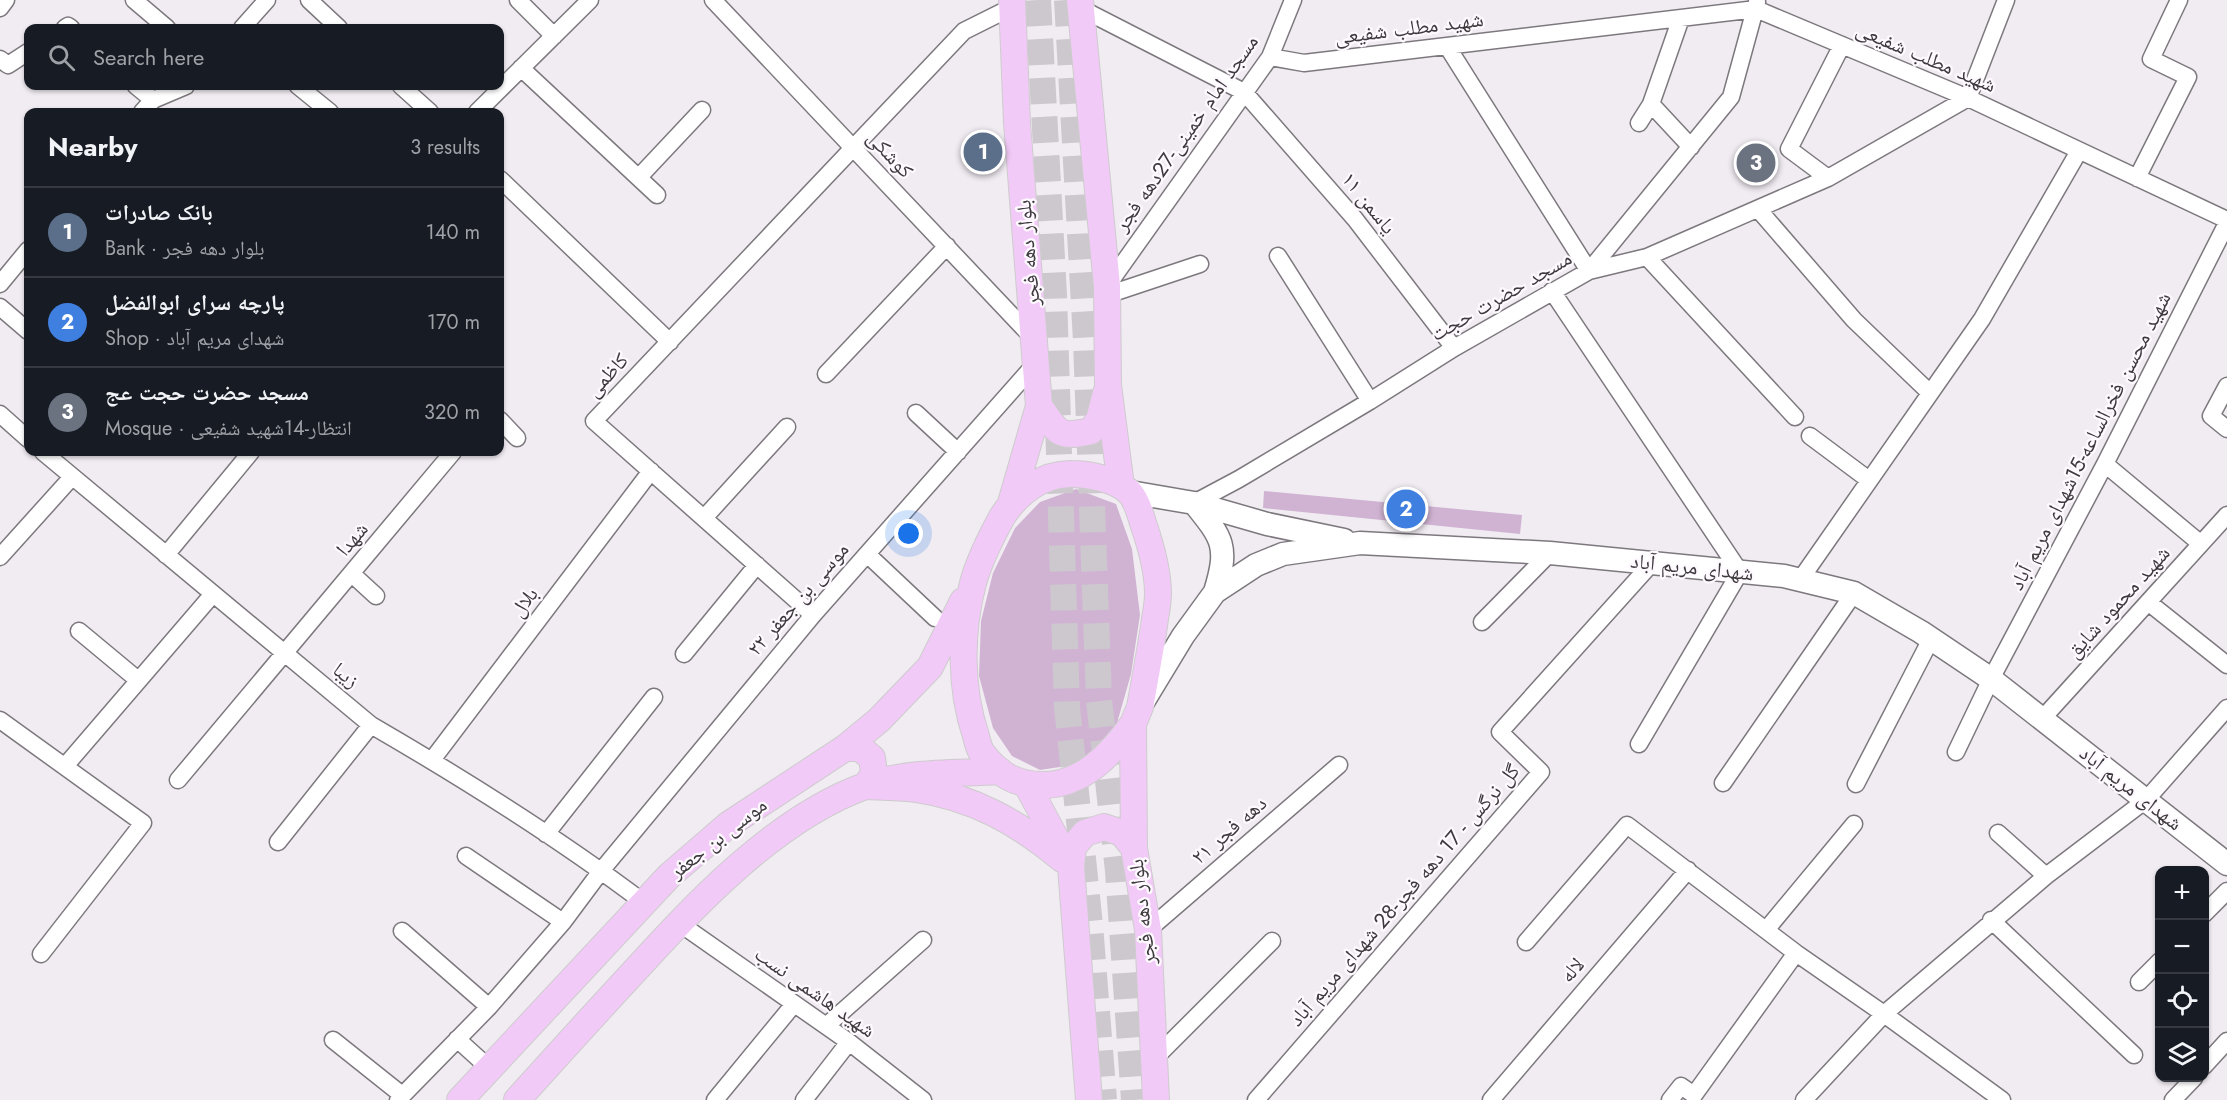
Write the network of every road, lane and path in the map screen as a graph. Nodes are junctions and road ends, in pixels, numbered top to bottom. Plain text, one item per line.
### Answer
1 (6, 0) edge
2 (134, 0) edge
3 (267, 0) edge
4 (309, 0) edge
5 (518, 0) edge
6 (590, 0) edge
7 (714, 0) edge
8 (1293, 0) edge
9 (2004, 0) edge
10 (2179, 0) edge
11 (1012, 4) edge
12 (1080, 4) edge
13 (1757, 5) edge
14 (0, 8) edge
15 (1681, 18) junction
16 (162, 24) edge
17 (246, 24) edge
18 (335, 24) edge
19 (554, 36) junction
20 (1842, 45) junction
21 (1447, 46) junction
22 (24, 54) edge
23 (1270, 57) junction
24 (3, 66) edge
25 (521, 68) junction
26 (504, 85) edge
27 (138, 90) edge
28 (178, 90) edge
29 (302, 90) edge
30 (405, 90) edge
31 (499, 90) edge
32 (1245, 92) junction
33 (1968, 98) junction
34 (1651, 104) junction
35 (148, 106) edge
36 (320, 108) edge
37 (426, 108) edge
38 (481, 108) edge
39 (702, 110) dead end
40 (1639, 123) dead end
41 (1691, 147) junction
42 (854, 148) junction
43 (2079, 151) junction
44 (639, 177) junction
45 (1828, 178) junction
46 (2137, 178) junction
47 (504, 183) edge
48 (657, 195) dead end
49 (1758, 209) junction
50 (2227, 221) edge
51 (946, 246) junction
52 (24, 255) edge
53 (1278, 255) dead end
54 (1647, 257) junction
55 (1200, 264) dead end
56 (1589, 271) junction
57 (0, 284) edge
58 (1107, 290) junction
59 (1552, 291) junction
60 (0, 307) edge
61 (24, 328) edge
62 (670, 342) junction
63 (1454, 348) junction
64 (1035, 351) junction
65 (826, 374) dead end
66 (1108, 385) junction
67 (2227, 386) edge
68 (1930, 393) junction
69 (1370, 401) junction
70 (1039, 406) junction
71 (916, 413) dead end
72 (0, 414) edge
73 (1795, 417) dead end
74 (504, 424) edge
75 (787, 427) dead end
76 (2227, 429) edge
77 (24, 435) edge
78 (1810, 436) dead end
79 (517, 438) dead end
80 (958, 452) junction
81 (48, 456) edge
82 (249, 456) edge
83 (450, 456) edge
84 (2106, 464) junction
85 (651, 471) junction
86 (72, 477) junction
87 (1869, 480) junction
88 (1125, 489) junction
89 (1011, 503) junction
90 (1194, 503) junction
91 (2227, 515) edge
92 (704, 518) junction
93 (1360, 543) junction
94 (2201, 544) junction
95 (1550, 553) junction
96 (867, 554) junction
97 (166, 555) junction
98 (0, 557) edge
99 (1652, 563) junction
100 (757, 565) junction
101 (1740, 572) junction
102 (352, 574) junction
103 (1800, 580) junction
104 (973, 582) junction
105 (1215, 592) junction
106 (1854, 593) junction
107 (213, 594) junction
108 (376, 596) dead end
109 (2148, 602) junction
110 (813, 615) junction
111 (935, 618) dead end
112 (1482, 622) dead end
113 (78, 631) dead end
114 (1931, 639) junction
115 (684, 654) dead end
116 (285, 655) junction
117 (2227, 665) edge
118 (1991, 679) junction
119 (138, 680) junction
120 (654, 698) dead end
121 (2227, 708) edge
122 (1136, 715) junction
123 (2042, 719) junction
124 (0, 720) edge
125 (371, 725) junction
126 (1639, 744) dead end
127 (845, 748) junction
128 (1956, 752) dead end
129 (432, 760) junction
130 (66, 765) junction
131 (1340, 765) dead end
132 (1000, 771) junction
133 (178, 780) dead end
134 (1723, 783) dead end
135 (1856, 784) dead end
136 (1027, 785) junction
137 (866, 786) junction
138 (2146, 800) junction
139 (1854, 824) dead end
140 (1998, 833) dead end
141 (546, 834) junction
142 (278, 842) dead end
143 (1134, 848) junction
144 (466, 856) dead end
145 (2227, 864) edge
146 (1071, 867) junction
147 (601, 870) junction
148 (1688, 870) junction
149 (2046, 876) junction
150 (2227, 891) edge
151 (643, 903) junction
152 (2209, 910) edge
153 (1991, 920) junction
154 (563, 922) junction
155 (679, 923) junction
156 (1148, 930) junction
157 (1766, 930) junction
158 (402, 931) dead end
159 (923, 940) dead end
160 (1272, 941) dead end
161 (1526, 942) dead end
162 (1796, 953) junction
163 (41, 954) dead end
164 (2155, 966) edge
165 (2139, 982) dead end
166 (794, 1004) junction
167 (489, 1007) junction
168 (1884, 1014) junction
169 (826, 1026) junction
170 (458, 1039) junction
171 (333, 1040) dead end
172 (2227, 1041) edge
173 (849, 1042) junction
174 (2134, 1055) dead end
175 (1153, 1060) junction
176 (2209, 1061) edge
177 (489, 1068) junction
178 (2189, 1082) edge
179 (400, 1097) edge
180 (460, 1100) edge
181 (517, 1100) edge
182 (715, 1100) edge
183 (804, 1100) edge
184 (923, 1100) edge
185 (1089, 1100) edge
186 (1156, 1100) edge
187 (1256, 1100) edge
188 (1491, 1100) edge
189 (1671, 1100) edge
190 (1804, 1100) edge
191 (2002, 1100) edge
192 (2173, 1100) edge

1 - 14 street
2 - 16 street
3 - 17 street
4 - 18 street
5 - 19 street
6 - 19 street
7 - 42 street, کوشکی
8 - 23 street, مسجد امام خمینی-27دهه فجر
9 - 33 street
10 - 46 street
11 - 42 street, کاظمی
11 - 64 main road, بلوار دهه فجر
12 - 32 street
12 - 58 main road
13 - 15 street, شهید مطلب شفیعی
13 - 20 street, شهید مطلب شفیعی
13 - 41 street, مسجد حضرت حجت
15 - 21 street, شهید مطلب شفیعی
15 - 34 street
19 - 25 street
20 - 33 street, شهید مطلب شفیعی
20 - 45 street
21 - 23 street, شهید مطلب شفیعی
21 - 56 street
22 - 24 street
23 - 32 street, مسجد امام خمینی-27دهه فجر
25 - 26 street
25 - 44 street
27 - 35 street
28 - 35 street
29 - 36 street
30 - 37 street
31 - 38 street
32 - 58 street, مسجد امام خمینی-27دهه فجر
32 - 63 street, یاسمن ۱۱
33 - 43 street, شهید مطلب شفیعی
33 - 45 street
34 - 40 street
34 - 41 street
39 - 44 street
41 - 56 street, مسجد حضرت حجت
42 - 51 street, کوشکی
42 - 62 street, کاظمی
43 - 46 street, شهید مطلب شفیعی
43 - 68 street
44 - 48 street
45 - 49 street
46 - 50 street, شهید مطلب شفیعی
47 - 62 street
49 - 54 street
49 - 68 street
50 - 84 street, شهید محسن فخرالساعه-15شهدای مریم آباد
51 - 64 street, کوشکی
51 - 65 street
52 - 57 street
53 - 69 street
54 - 56 street
54 - 73 street
55 - 58 street
56 - 59 street, مسجد حضرت حجت
58 - 66 main road
59 - 63 street, مسجد حضرت حجت
59 - 101 street
60 - 61 street
62 - 85 street, کاظمی
63 - 69 street, مسجد حضرت حجت
64 - 70 main road, بلوار دهه فجر
64 - 80 street, موسی بن جعفر ۲۲
66 - 70 main road
66 - 88 main road
67 - 76 street
68 - 87 street
69 - 90 street, مسجد حضرت حجت
70 - 89 main road, بلوار دهه فجر
71 - 80 street
72 - 77 street
74 - 79 street
75 - 92 street
78 - 87 street
80 - 96 street, موسی بن جعفر ۲۲
81 - 86 street, زیبا
82 - 97 street
83 - 102 street, شهدا
84 - 94 street
84 - 118 street, شهید محسن فخرالساعه-15شهدای مریم آباد
85 - 92 street, کاظمی
85 - 129 street, بلال
86 - 97 street, زیبا
86 - 98 street
87 - 103 street
88 - 89 main road
88 - 90 main road
88 - 122 main road, بلوار دهه فجر
89 - 104 main road
90 - 93 main road
90 - 105 main road
91 - 94 street, شهید محمود شایق
92 - 100 street, کاظمی
93 - 95 main road, شهدای مریم آباد
93 - 105 main road, شهدای مریم آباد
94 - 109 street, شهید محمود شایق
95 - 99 main road, شهدای مریم آباد
95 - 112 street
96 - 110 street, موسی بن جعفر ۲۲
96 - 111 street
97 - 107 street, زیبا
99 - 101 main road, شهدای مریم آباد
99 - 187 street, گل نرگس - 17 دهه فجر-28 شهدای مریم آباد
100 - 110 street, کاظمی
100 - 115 street
101 - 103 main road, شهدای مریم آباد
101 - 126 street
102 - 108 street
102 - 116 street, شهدا
103 - 106 main road, شهدای مریم آباد
104 - 127 main road, موسی بن جعفر
104 - 132 main road
105 - 122 main road, شهدای مریم آباد
106 - 114 main road, شهدای مریم آباد
106 - 134 street
107 - 116 street, زیبا
107 - 119 street
109 - 117 street
109 - 123 street, شهید محمود شایق
110 - 147 street, موسی بن جعفر ۲۲
113 - 119 street
114 - 118 main road, شهدای مریم آباد
114 - 135 street
116 - 125 street, زیبا
116 - 133 street, شهدا
118 - 123 main road, شهدای مریم آباد
118 - 128 street, شهید محسن فخرالساعه-15شهدای مریم آباد
119 - 130 street
120 - 141 street
121 - 138 street
122 - 136 main road
122 - 143 main road, بلوار دهه فجر
123 - 138 main road, شهدای مریم آباد
124 - 130 street
125 - 129 street, زیبا
125 - 142 street
127 - 137 main road
127 - 151 main road, موسی بن جعفر
129 - 141 street, زیبا
130 - 163 street
131 - 156 street, دهه فجر ۲۱
132 - 136 main road
132 - 137 main road, موسی بن جعفر
136 - 146 main road
137 - 146 main road
137 - 155 main road, موسی بن جعفر
138 - 145 main road, شهدای مریم آباد
138 - 149 street
139 - 157 street
140 - 149 street
141 - 147 street, زیبا
143 - 146 main road
143 - 156 main road, بلوار دهه فجر
144 - 154 street
146 - 185 main road
147 - 151 street, زیبا
147 - 154 street, موسی بن جعفر ۲۲
148 - 157 street
148 - 161 street
148 - 188 street, لاله
149 - 153 street
150 - 152 street
151 - 177 main road, موسی بن جعفر
153 - 168 street
153 - 174 street
154 - 167 street, موسی بن جعفر ۲۲
155 - 166 street, شهید هاشمی نسب
155 - 181 main road, موسی بن جعفر
156 - 175 main road, بلوار دهه فجر
157 - 162 street
158 - 167 street
159 - 169 street
160 - 175 street
162 - 168 street
162 - 189 street
164 - 165 street
166 - 169 street, شهید هاشمی نسب
166 - 182 street
167 - 170 street, موسی بن جعفر ۲۲
168 - 190 street
168 - 191 street
169 - 173 street, شهید هاشمی نسب
170 - 177 street
170 - 179 street, موسی بن جعفر ۲۲
171 - 179 street
172 - 176 street
173 - 183 street
173 - 184 street, شهید هاشمی نسب
175 - 186 main road, بلوار دهه فجر
177 - 180 main road, موسی بن جعفر
178 - 192 street

